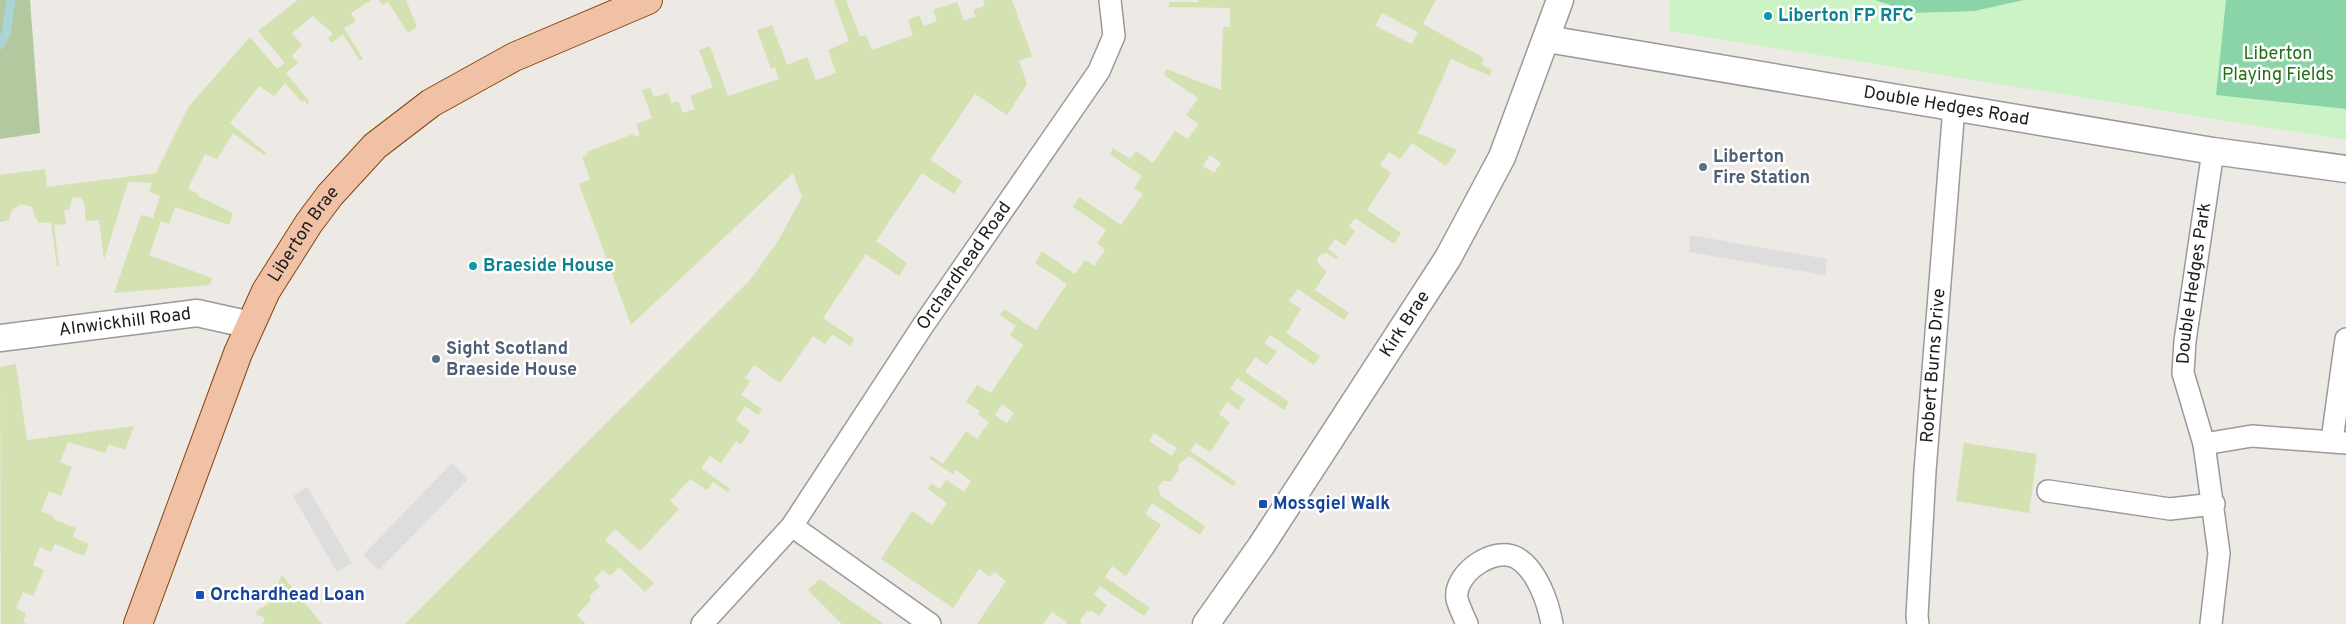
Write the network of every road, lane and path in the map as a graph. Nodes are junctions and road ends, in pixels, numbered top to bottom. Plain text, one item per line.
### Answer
1 (648, 0) edge
2 (1110, 0) edge
3 (1560, 0) edge
4 (1547, 39) junction
5 (1954, 107) junction
6 (2214, 151) junction
7 (2346, 169) edge
8 (250, 325) junction
9 (0, 338) edge
10 (2346, 339) edge
11 (2339, 442) edge
12 (2204, 444) junction
13 (2048, 491) dead end
14 (2214, 504) junction
15 (792, 526) junction
16 (138, 624) edge
17 (702, 624) edge
18 (930, 624) edge
19 (1206, 624) edge
20 (1467, 624) edge
21 (1552, 624) edge
22 (1918, 624) edge
23 (2211, 624) edge

1 - 8 main road, Liberton Brae
2 - 15 street, Orchardhead Road
3 - 4 street, Kirk Brae
4 - 5 street, Double Hedges Road
4 - 19 street, Kirk Brae
5 - 6 street, Double Hedges Road
5 - 22 street, Robert Burns Drive
6 - 7 street, Double Hedges Road
6 - 12 street, Double Hedges Park
8 - 9 street, Alnwickhill Road
8 - 16 main road, Liberton Brae
10 - 11 street
11 - 12 street
12 - 14 street, Double Hedges Park
13 - 14 street
14 - 23 street, Double Hedges Park
15 - 17 street, Orchardhead Road
15 - 18 street
20 - 21 street

